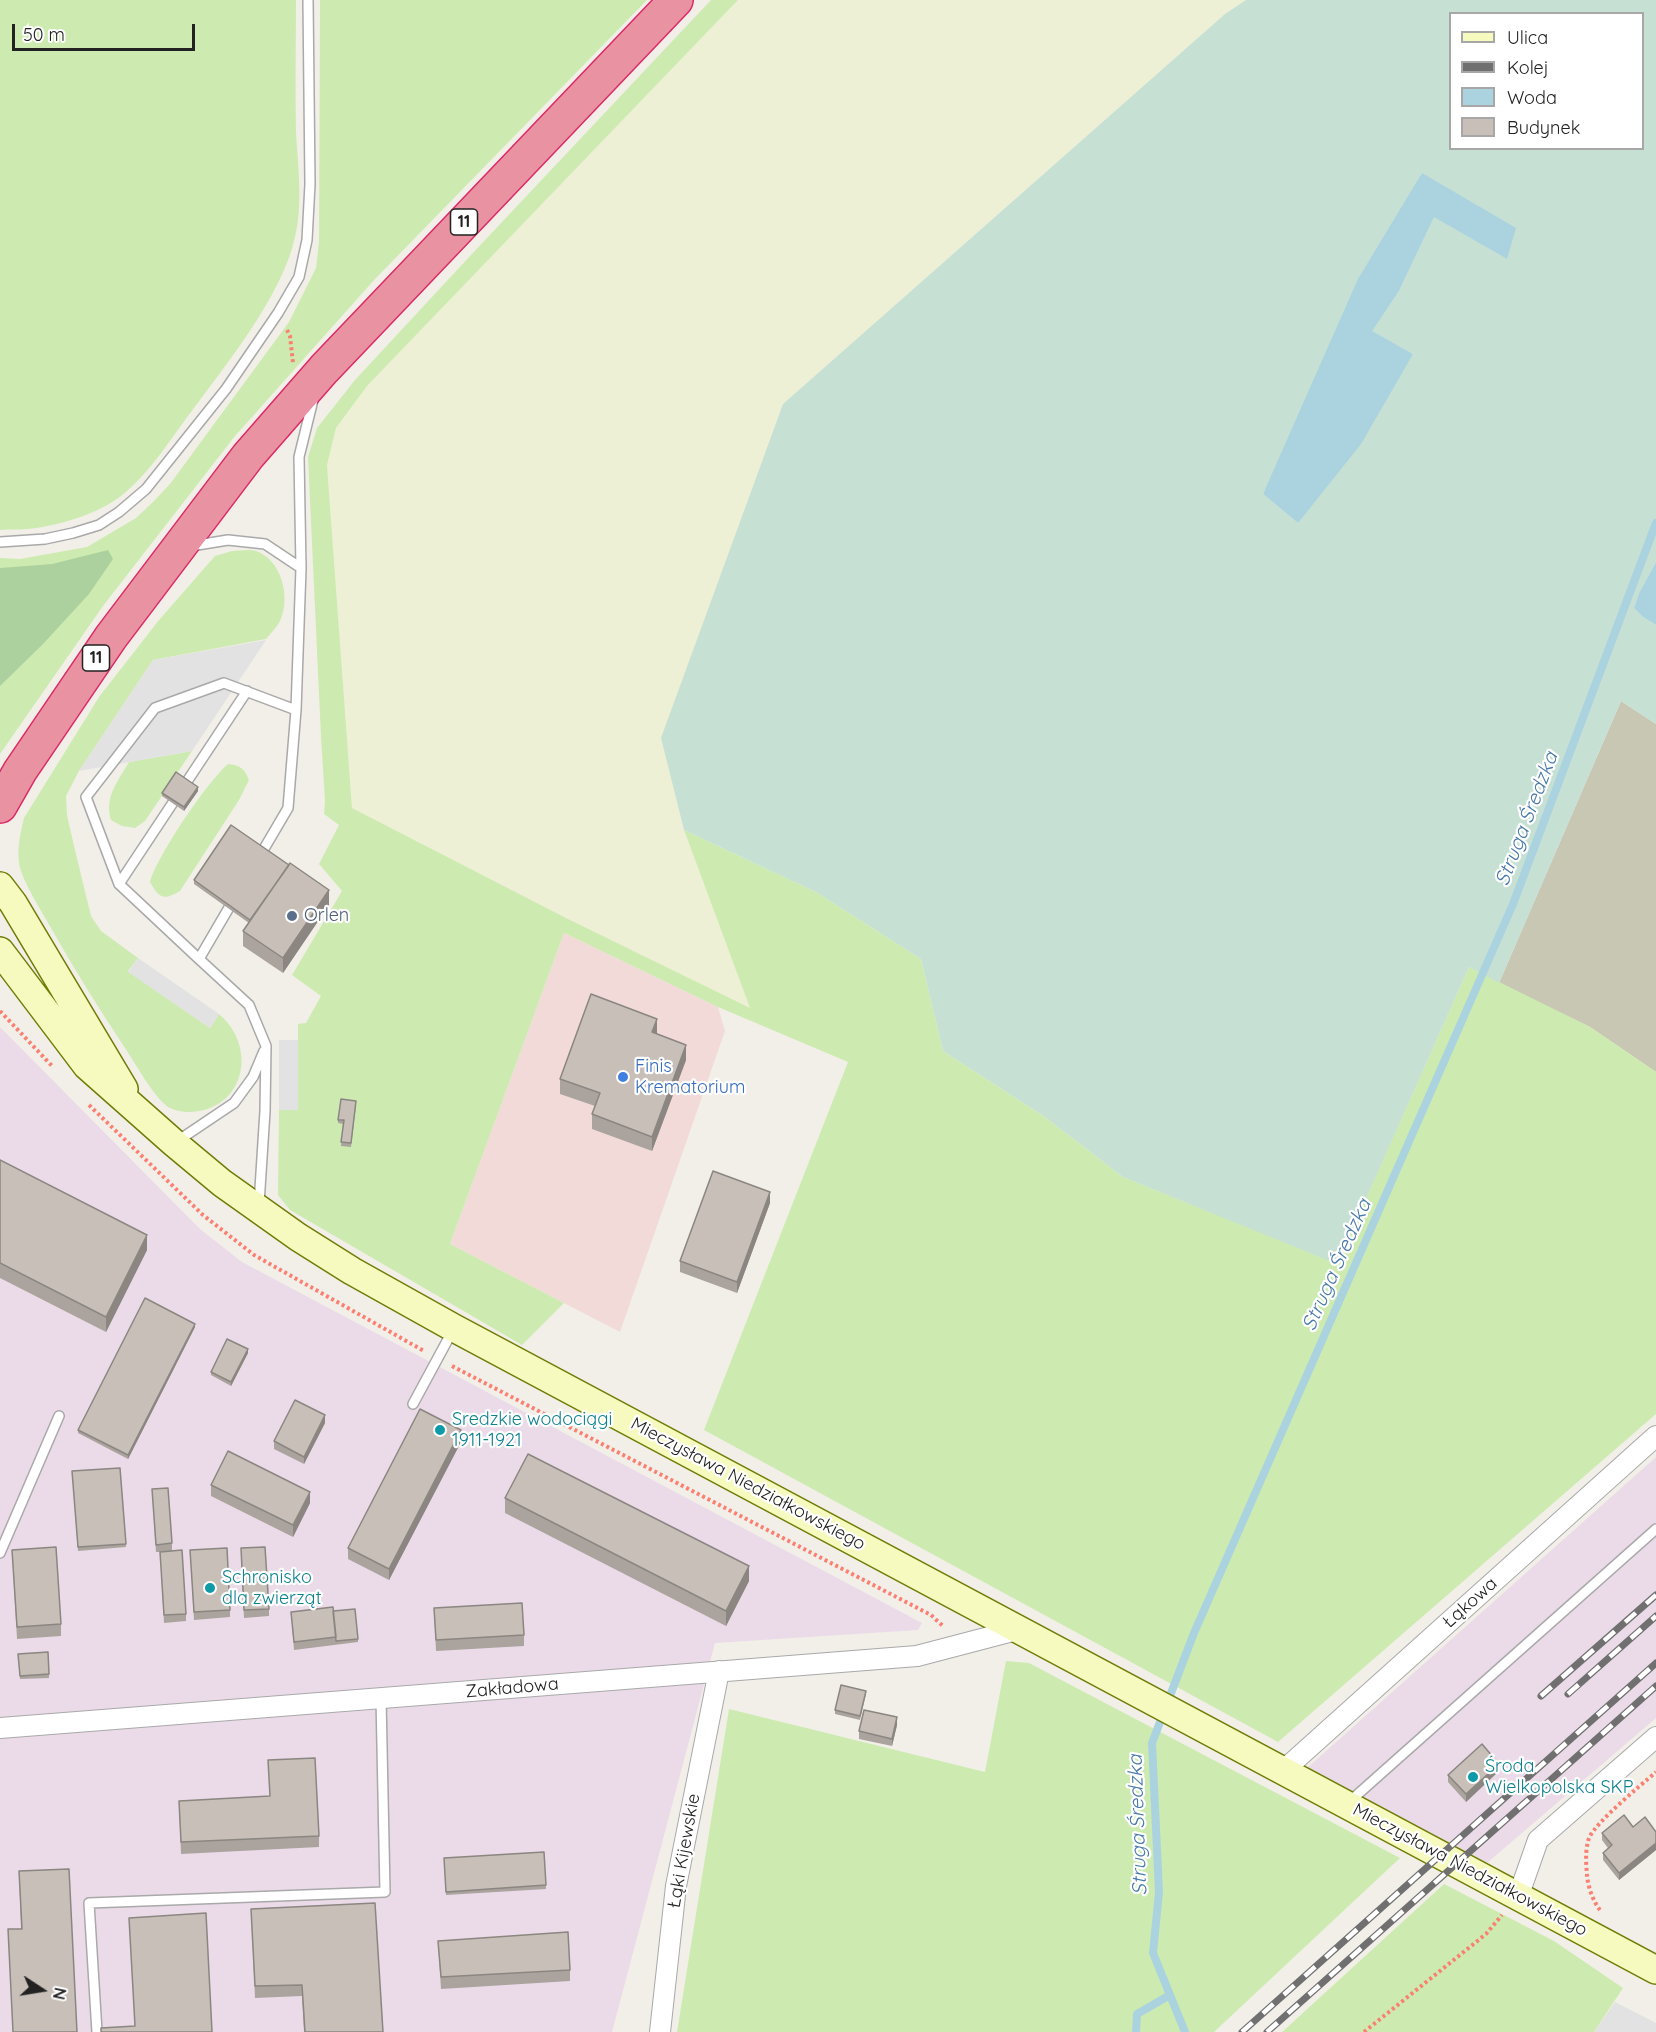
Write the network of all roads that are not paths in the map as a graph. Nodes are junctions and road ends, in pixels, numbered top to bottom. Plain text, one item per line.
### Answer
1 (308, 0) edge
2 (676, 0) edge
3 (324, 369) junction
4 (0, 542) edge
5 (176, 549) junction
6 (301, 568) junction
7 (247, 691) junction
8 (296, 710) junction
9 (10, 774) edge
10 (0, 806) edge
11 (252, 868) edge
12 (119, 884) junction
13 (0, 886) edge
14 (240, 888) edge
15 (0, 951) edge
16 (199, 958) junction
17 (11, 976) edge
18 (266, 1046) junction
19 (139, 1113) junction
20 (174, 1143) junction
21 (258, 1210) junction
22 (454, 1328) junction
23 (413, 1404) dead end
24 (59, 1416) dead end
25 (1656, 1436) edge
26 (1656, 1529) edge
27 (0, 1553) edge
28 (1020, 1629) junction
29 (719, 1671) junction
30 (381, 1698) junction
31 (0, 1727) edge
32 (1656, 1737) edge
33 (1284, 1770) junction
34 (1347, 1803) junction
35 (1518, 1897) junction
36 (1656, 1970) edge
37 (97, 2032) edge
38 (660, 2032) edge

1 - 4 lane
2 - 3 highway, 11
3 - 5 highway, 11
3 - 6 lane
5 - 6 lane
5 - 9 highway, 11
6 - 8 lane
7 - 8 lane
7 - 12 lane
7 - 12 lane
8 - 11 lane
9 - 10 highway, 11
12 - 16 lane
13 - 19 street, Mieczysława Niedziałkowskiego
14 - 16 lane
15 - 17 street, Mieczysława Niedziałkowskiego
16 - 18 lane
17 - 19 street, Mieczysława Niedziałkowskiego
18 - 20 lane
18 - 21 lane
19 - 20 street, Mieczysława Niedziałkowskiego
20 - 21 street, Mieczysława Niedziałkowskiego
21 - 22 street, Mieczysława Niedziałkowskiego
22 - 23 lane
22 - 28 street, Mieczysława Niedziałkowskiego
24 - 27 lane
25 - 33 street, Łąkowa
26 - 34 lane
28 - 29 street, Zakładowa
28 - 33 street, Mieczysława Niedziałkowskiego
29 - 30 street, Zakładowa
29 - 38 street, Łąki Kijewskie
30 - 31 street, Zakładowa
30 - 37 lane
32 - 35 street
33 - 34 street, Mieczysława Niedziałkowskiego
34 - 35 street, Mieczysława Niedziałkowskiego
35 - 36 street, Mieczysława Niedziałkowskiego

